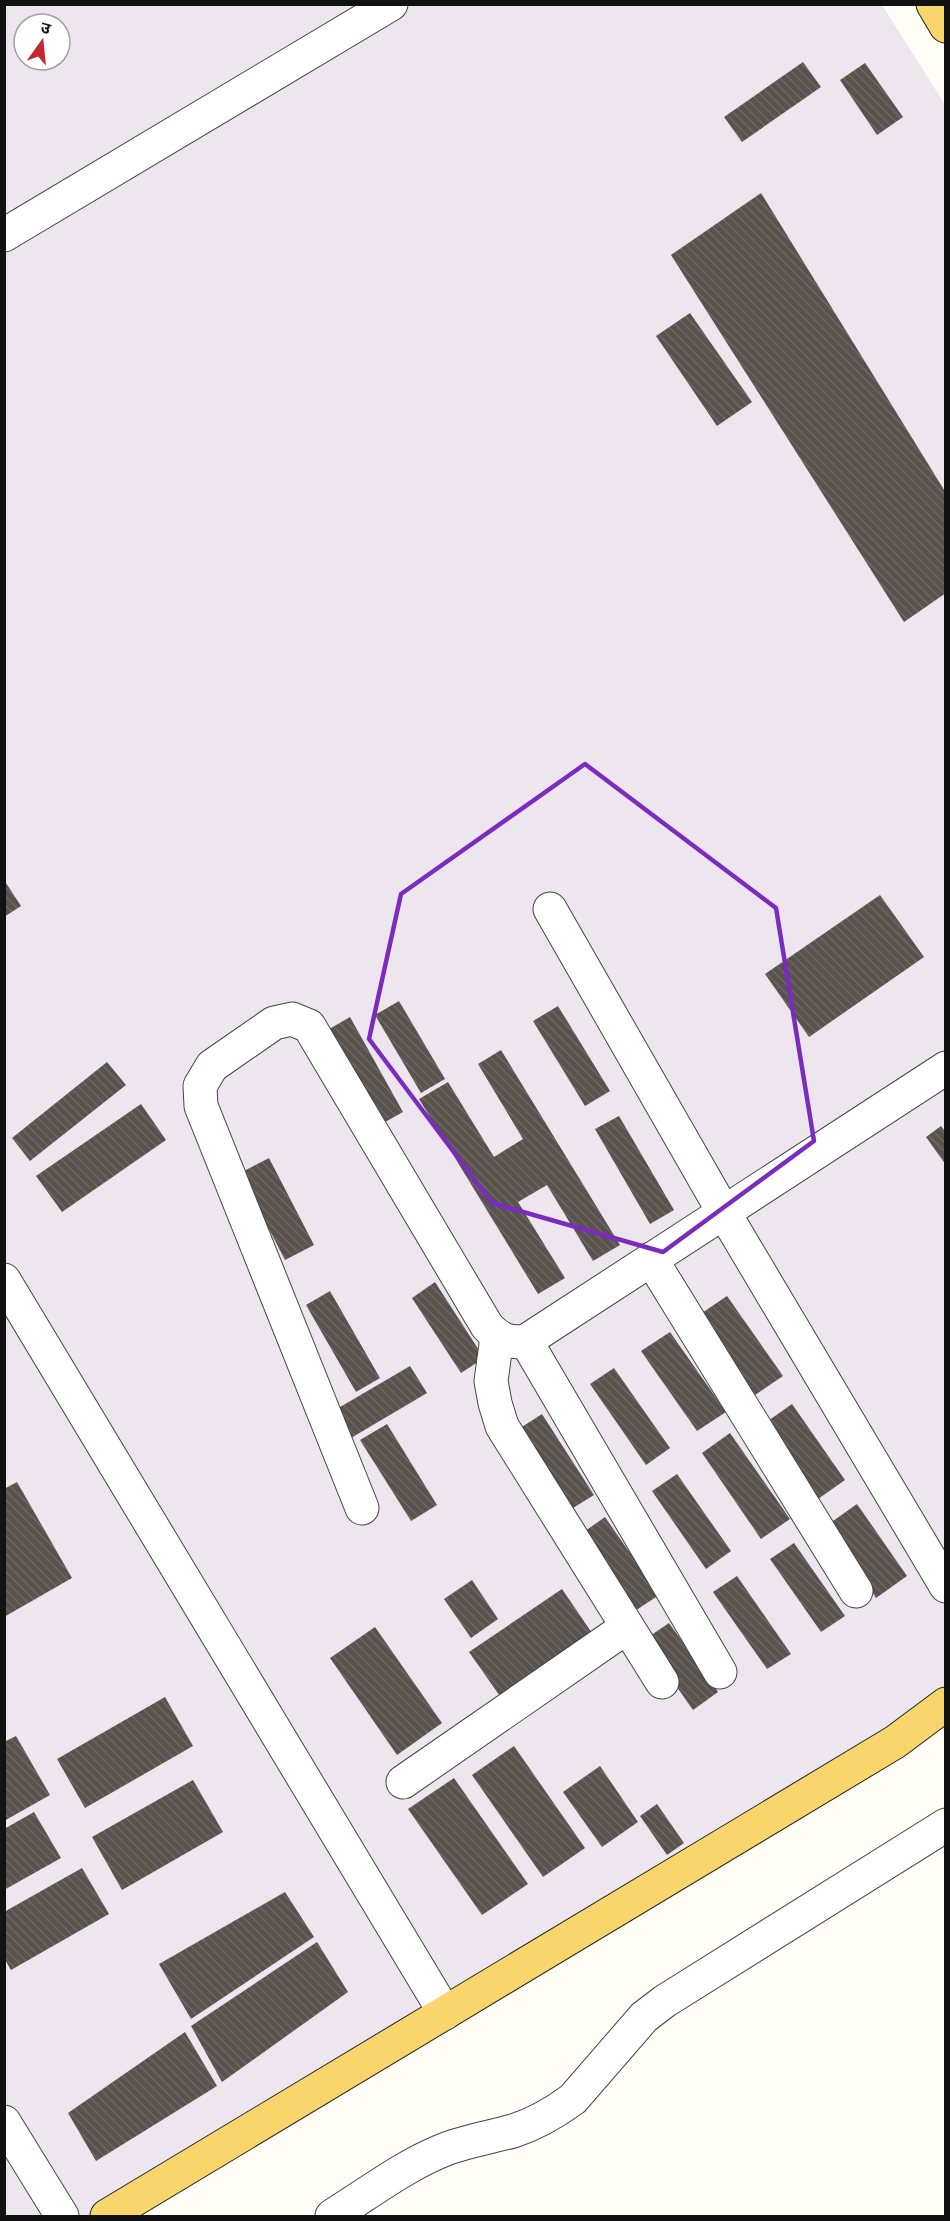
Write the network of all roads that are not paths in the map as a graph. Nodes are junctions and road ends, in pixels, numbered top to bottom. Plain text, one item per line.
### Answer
1 (391, 4) edge
2 (933, 4) edge
3 (945, 26) edge
4 (4, 235) edge
5 (550, 909) dead end
6 (945, 1068) edge
7 (723, 1211) junction
8 (651, 1259) junction
9 (4, 1280) edge
10 (511, 1339) junction
11 (363, 1508) dead end
12 (945, 1586) edge
13 (856, 1591) dead end
14 (627, 1627) junction
15 (720, 1672) dead end
16 (662, 1682) dead end
17 (945, 1704) edge
18 (403, 1782) dead end
19 (945, 1825) edge
20 (445, 2013) junction
21 (4, 2122) edge
22 (62, 2217) edge
23 (107, 2217) edge
24 (332, 2217) edge

1 - 4 lane
2 - 3 main road
5 - 7 lane
6 - 7 lane
7 - 8 lane
7 - 12 lane
8 - 10 lane
8 - 13 lane
9 - 20 lane
10 - 11 lane
10 - 14 lane
10 - 15 lane
14 - 16 lane
14 - 18 lane
17 - 20 main road
19 - 24 lane
20 - 23 main road
21 - 22 lane

